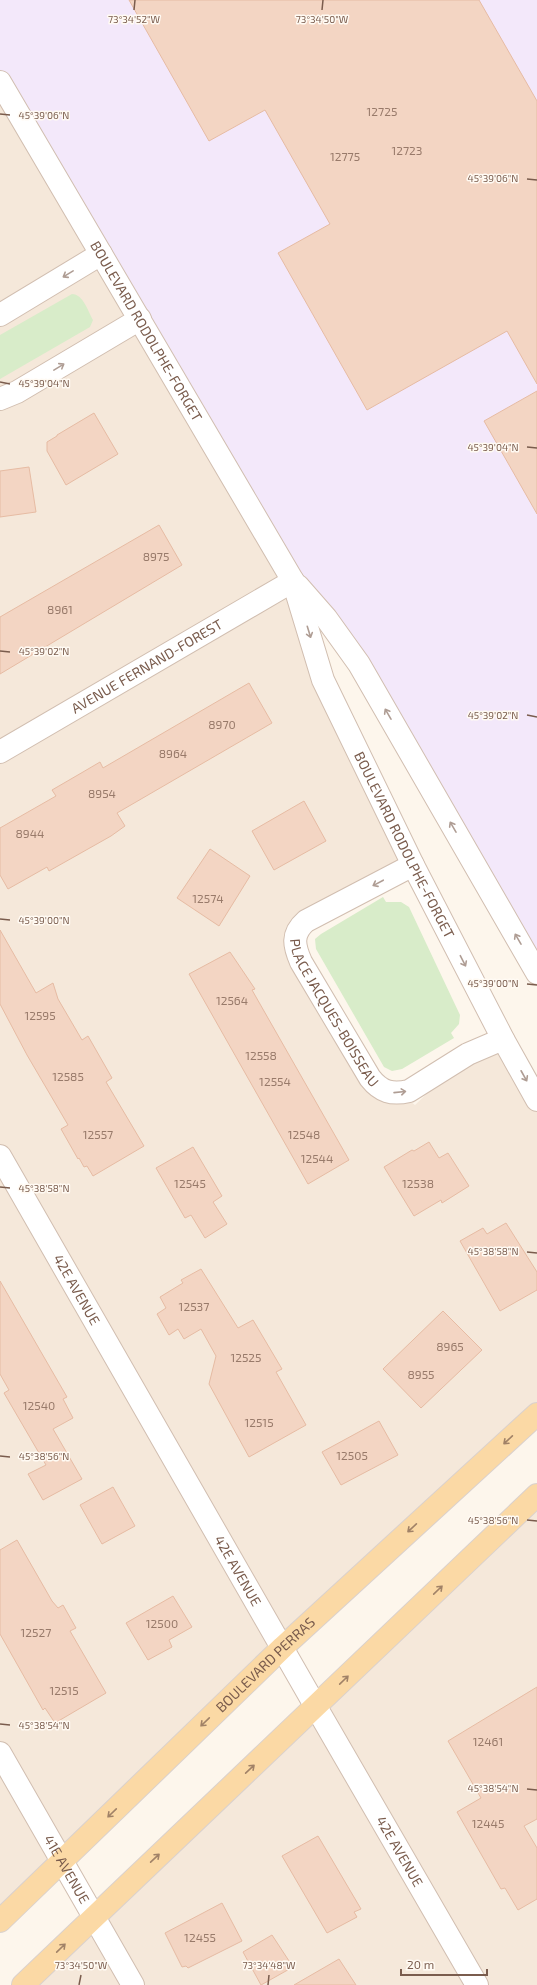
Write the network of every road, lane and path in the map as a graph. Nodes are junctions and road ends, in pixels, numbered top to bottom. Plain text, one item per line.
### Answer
1 (0, 82) edge
2 (101, 254) junction
3 (0, 315) edge
4 (140, 319) junction
5 (0, 399) edge
6 (293, 581) junction
7 (0, 752) edge
8 (413, 865) junction
9 (537, 973) edge
10 (503, 1039) junction
11 (537, 1100) edge
12 (0, 1156) edge
13 (537, 1414) edge
14 (537, 1495) edge
15 (283, 1647) junction
16 (316, 1707) junction
17 (0, 1753) edge
18 (63, 1861) junction
19 (93, 1917) junction
20 (0, 1921) edge
21 (23, 1985) edge
22 (133, 1985) edge
23 (477, 1985) edge

1 - 2 street, BOULEVARD RODOLPHE-FORGET
2 -> 3 street
2 - 4 street, BOULEVARD RODOLPHE-FORGET
5 -> 4 street
4 - 6 street, BOULEVARD RODOLPHE-FORGET
6 - 7 street, AVENUE FERNAND-FOREST
6 -> 8 street, BOULEVARD RODOLPHE-FORGET
9 -> 6 street, BOULEVARD RODOLPHE-FORGET
8 -> 10 street, BOULEVARD RODOLPHE-FORGET
8 -> 10 street, PLACE JACQUES-BOISSEAU
10 -> 11 street, BOULEVARD RODOLPHE-FORGET
12 - 15 street, 42E AVENUE
13 -> 15 main road, BOULEVARD PERRAS
16 -> 14 main road
15 - 16 street, 42E AVENUE
15 -> 18 main road, BOULEVARD PERRAS
19 -> 16 main road
16 - 23 street, 42E AVENUE
17 - 18 street, 41E AVENUE
18 - 19 street, 41E AVENUE
18 - 20 main road, BOULEVARD PERRAS
21 -> 19 main road
19 - 22 street, 41E AVENUE

